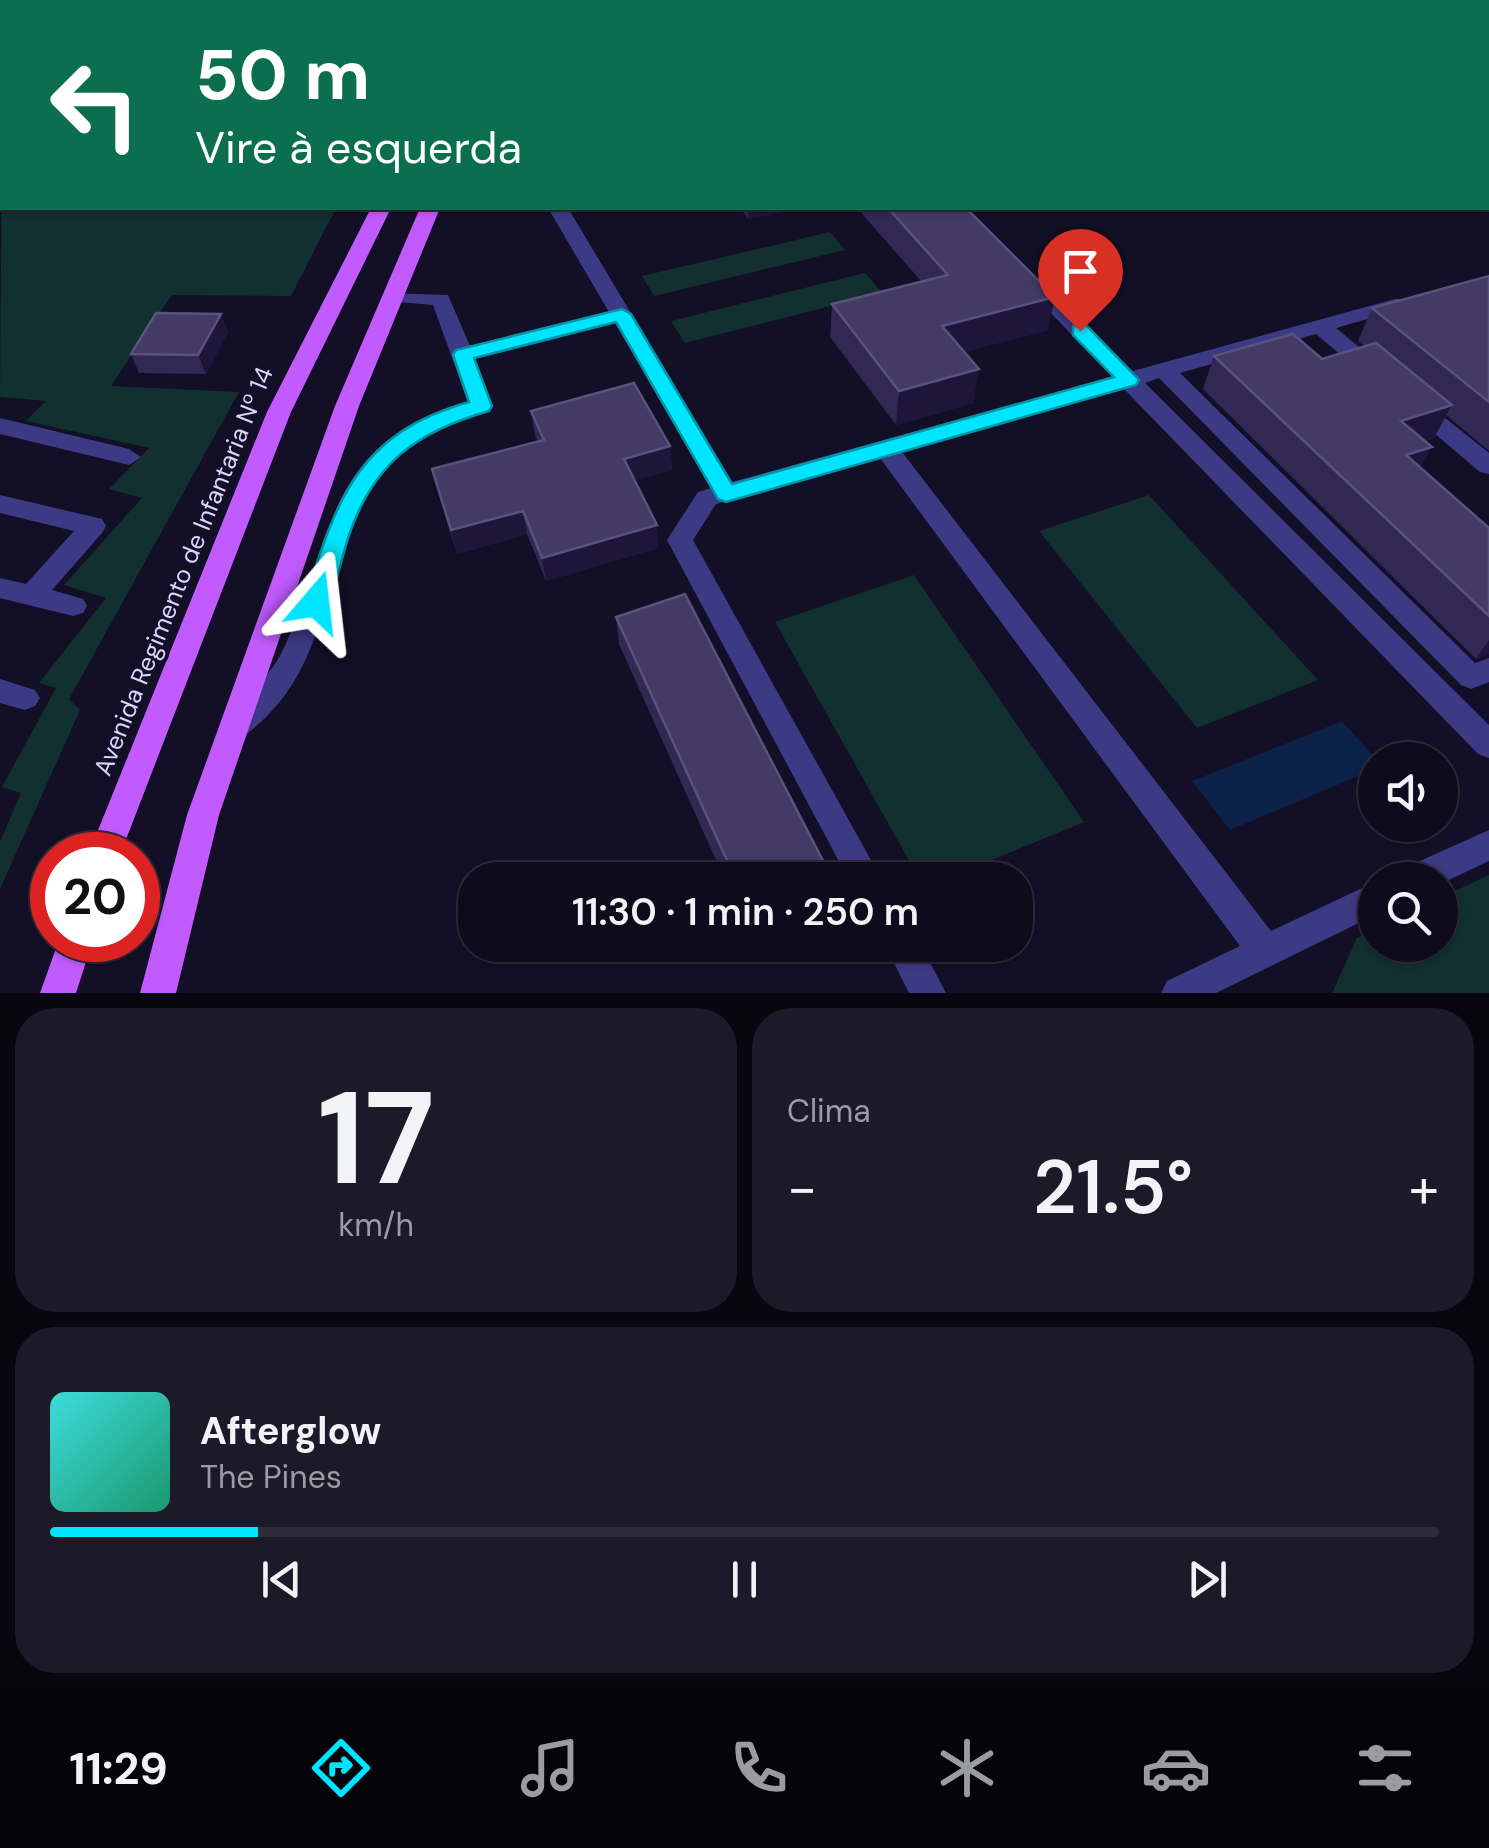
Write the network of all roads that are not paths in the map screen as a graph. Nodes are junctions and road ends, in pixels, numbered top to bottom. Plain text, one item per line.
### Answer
1 (380, 210) edge
2 (429, 210) edge
3 (559, 210) edge
4 (1010, 260) edge
5 (1425, 296) edge
6 (392, 298) junction
7 (622, 314) junction
8 (1320, 326) junction
9 (463, 355) junction
10 (1164, 370) junction
11 (1129, 380) junction
12 (0, 426) edge
13 (886, 448) junction
14 (129, 457) dead end
15 (1489, 466) edge
16 (726, 494) junction
17 (0, 504) edge
18 (0, 588) edge
19 (30, 596) junction
20 (73, 606) dead end
21 (1489, 670) edge
22 (234, 728) junction
23 (1489, 745) edge
24 (113, 832) edge
25 (1489, 845) edge
26 (856, 862) edge
27 (1453, 862) edge
28 (1358, 906) edge
29 (1264, 950) junction
30 (69, 962) edge
31 (911, 962) edge
32 (58, 993) edge
33 (158, 993) edge
34 (928, 993) edge
35 (1179, 993) edge

1 - 24 main road, Avenida Regimento de Infantaria Nº 14
2 - 6 main road
3 - 7 lane
4 - 11 lane
5 - 8 lane
6 - 9 lane
6 - 22 main road
7 - 9 lane
7 - 16 lane
8 - 10 lane
8 - 15 lane
9 - 22 lane
10 - 11 lane
10 - 21 lane
11 - 13 lane
11 - 23 lane
12 - 14 lane
13 - 16 lane
13 - 29 lane
16 - 26 lane
17 - 19 lane
18 - 19 lane
19 - 20 lane
22 - 33 main road
25 - 27 lane
28 - 29 lane
29 - 35 lane
30 - 32 main road
31 - 34 lane

